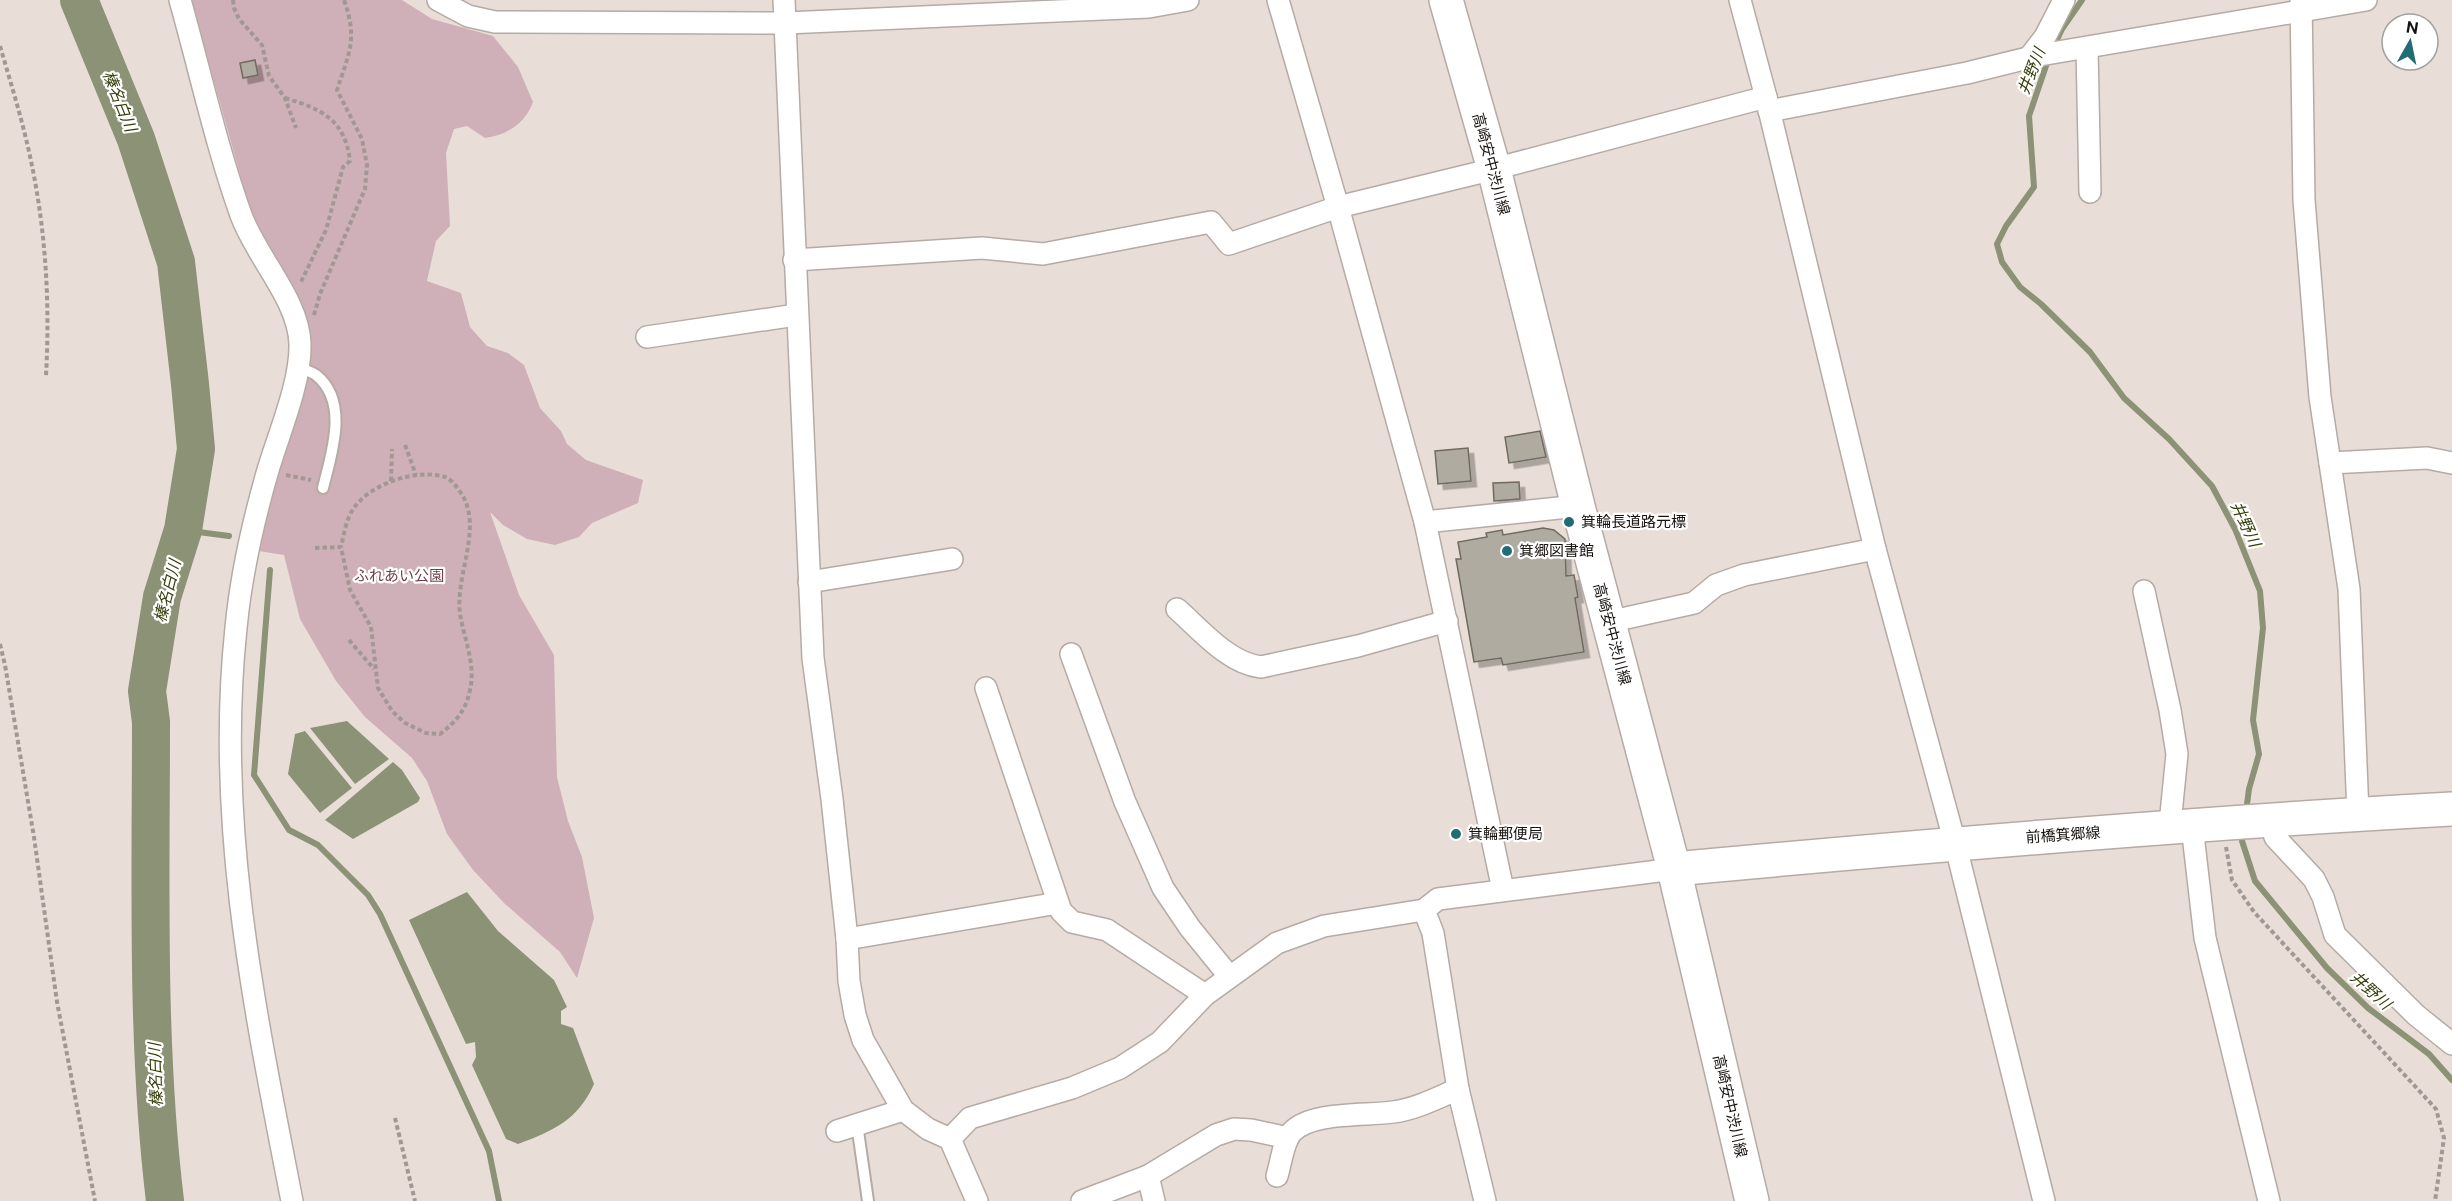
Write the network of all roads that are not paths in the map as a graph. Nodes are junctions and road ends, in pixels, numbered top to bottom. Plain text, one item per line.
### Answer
1 (180, 0) edge
2 (438, 0) edge
3 (784, 0) edge
4 (1188, 0) edge
5 (1278, 0) edge
6 (1446, 0) edge
7 (1740, 0) edge
8 (2064, 0) edge
9 (2366, 0) edge
10 (2301, 6) edge
11 (786, 23) junction
12 (2086, 48) junction
13 (2034, 57) junction
14 (1768, 104) junction
15 (1494, 169) junction
16 (2090, 192) dead end
17 (1338, 207) junction
18 (794, 260) junction
19 (796, 315) junction
20 (647, 337) dead end
21 (299, 367) junction
22 (2330, 463) junction
23 (2452, 463) edge
24 (323, 488) dead end
25 (1578, 506) junction
26 (1425, 522) junction
27 (1875, 549) junction
28 (952, 559) dead end
29 (809, 582) junction
30 (2144, 591) dead end
31 (1177, 609) dead end
32 (1447, 621) junction
33 (1608, 622) junction
34 (1071, 654) dead end
35 (986, 687) dead end
36 (2452, 809) edge
37 (2358, 814) junction
38 (2224, 823) junction
39 (1955, 843) junction
40 (1674, 870) junction
41 (1503, 890) junction
42 (1058, 903) junction
43 (1424, 910) junction
44 (848, 939) junction
45 (1229, 976) junction
46 (1205, 995) junction
47 (2452, 1044) edge
48 (1458, 1089) junction
49 (903, 1110) junction
50 (857, 1125) junction
51 (837, 1131) dead end
52 (1288, 1138) junction
53 (950, 1139) junction
54 (1148, 1176) junction
55 (1277, 1176) dead end
56 (292, 1201) edge
57 (868, 1201) edge
58 (977, 1201) edge
59 (1082, 1201) edge
60 (1154, 1201) edge
61 (1485, 1201) edge
62 (1752, 1201) edge
63 (2044, 1201) edge
64 (2269, 1201) edge

1 - 21 street
2 - 11 street
3 - 11 street
4 - 11 street
5 - 17 street
6 - 15 main road, 高崎安中渋川線
7 - 14 street
8 - 13 street
9 - 10 street
10 - 12 street
10 - 22 street
11 - 18 street
12 - 13 street
12 - 16 street
13 - 14 street
14 - 15 street
14 - 27 street
15 - 17 street
15 - 25 main road, 高崎安中渋川線
17 - 18 street
17 - 26 street
18 - 19 street
19 - 20 street
19 - 29 street
21 - 24 lane
21 - 56 street
22 - 23 street
22 - 37 street
25 - 26 street
25 - 33 main road, 高崎安中渋川線
26 - 32 street
27 - 33 street
27 - 39 street
28 - 29 street
29 - 44 street
30 - 38 street
31 - 32 street
32 - 41 street
33 - 40 main road, 高崎安中渋川線
34 - 45 street
35 - 42 street
36 - 37 main road, 前橋箕郷線
37 - 38 main road, 前橋箕郷線
38 - 39 main road, 前橋箕郷線
38 - 47 street
38 - 64 street
39 - 40 main road, 前橋箕郷線
39 - 63 street
40 - 41 street
40 - 62 main road, 高崎安中渋川線
41 - 43 street
42 - 44 street
42 - 46 street
43 - 45 street
43 - 48 street
44 - 49 street
45 - 46 street
46 - 53 street
48 - 52 street
48 - 61 street
49 - 50 street
49 - 53 street
50 - 51 street
50 - 57 lane
52 - 54 street
52 - 55 street
53 - 58 street
54 - 59 street
54 - 60 street

